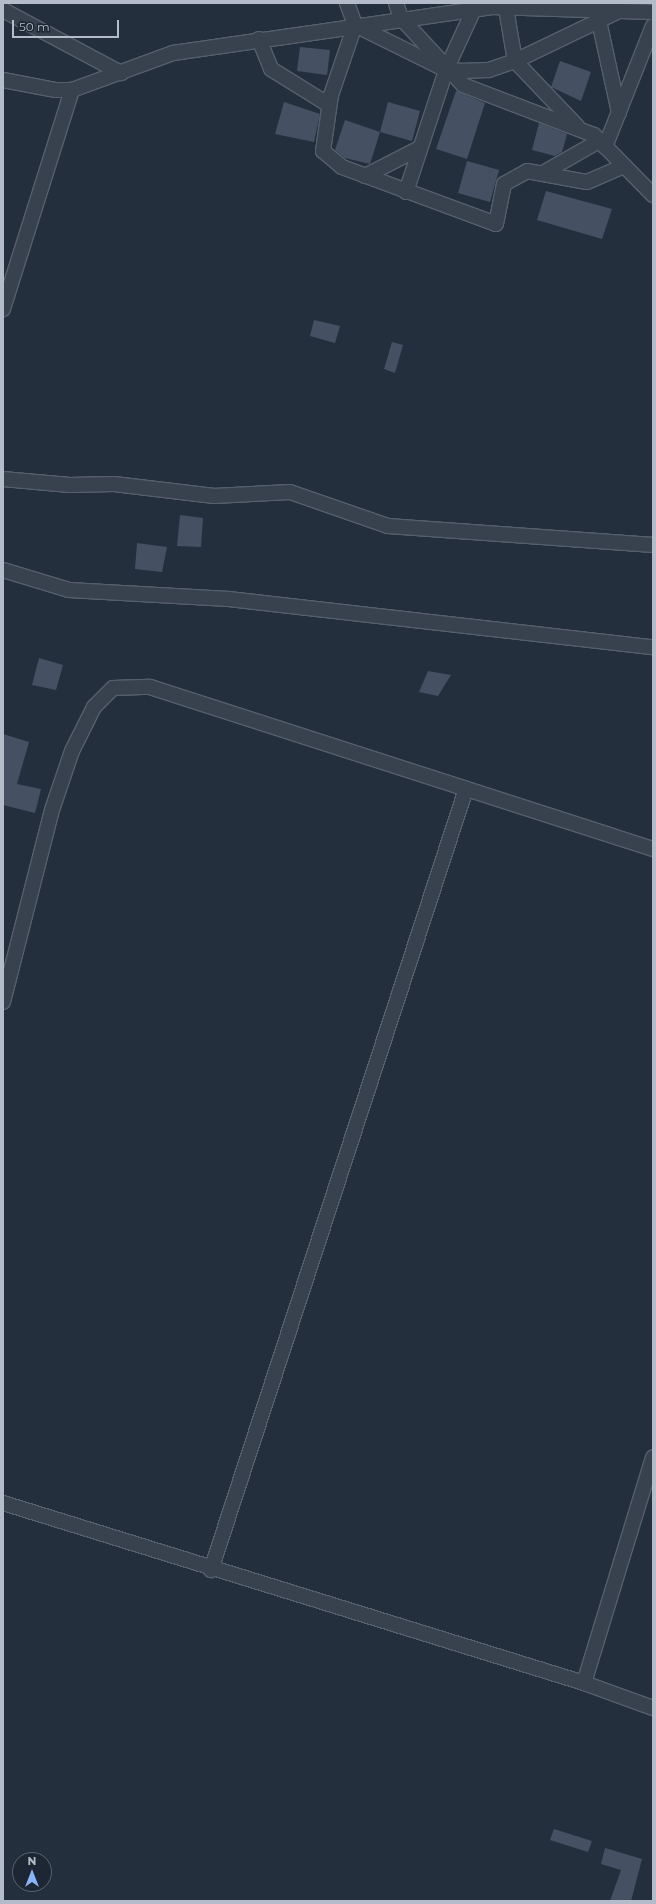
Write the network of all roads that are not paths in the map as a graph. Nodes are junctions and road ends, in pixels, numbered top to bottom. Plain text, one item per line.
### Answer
1 (347, 3) edge
2 (396, 3) edge
3 (591, 7) edge
4 (636, 7) edge
5 (506, 8) junction
6 (474, 9) junction
7 (3, 10) edge
8 (619, 11) junction
9 (653, 12) edge
10 (401, 18) junction
11 (599, 21) junction
12 (355, 25) junction
13 (653, 26) edge
14 (259, 38) junction
15 (653, 52) edge
16 (515, 61) junction
17 (638, 63) junction
18 (446, 70) junction
19 (121, 73) junction
20 (3, 80) edge
21 (72, 90) junction
22 (329, 106) junction
23 (618, 113) junction
24 (579, 129) junction
25 (602, 144) junction
26 (420, 148) junction
27 (624, 166) junction
28 (543, 173) junction
29 (365, 176) junction
30 (406, 192) junction
31 (653, 194) edge
32 (3, 309) edge
33 (3, 479) edge
34 (653, 545) edge
35 (3, 570) edge
36 (653, 647) edge
37 (466, 789) junction
38 (653, 849) edge
39 (3, 1002) edge
40 (653, 1457) edge
41 (3, 1503) edge
42 (211, 1570) junction
43 (584, 1683) junction
44 (653, 1708) edge

1 - 12 street
2 - 10 street
3 - 5 street
3 - 8 street
4 - 8 street
4 - 9 street
5 - 6 street
5 - 16 street
6 - 10 street
6 - 18 street
7 - 19 street
8 - 11 street
10 - 12 street
10 - 18 street
11 - 16 street
11 - 23 street
12 - 14 street
12 - 18 street
12 - 22 street
13 - 17 street
14 - 19 street
14 - 22 street
15 - 17 street
16 - 18 street
16 - 24 street
17 - 23 street
18 - 24 street
18 - 26 street
19 - 21 street
20 - 21 street
21 - 32 street
22 - 29 street
23 - 25 street
24 - 25 street
25 - 27 street
25 - 28 street
26 - 29 street
26 - 30 street
27 - 28 street
27 - 31 street
28 - 30 street
29 - 30 street
33 - 34 street
35 - 36 street
37 - 38 street
37 - 39 street
37 - 42 street
40 - 43 street
41 - 42 street
42 - 43 street
43 - 44 street

